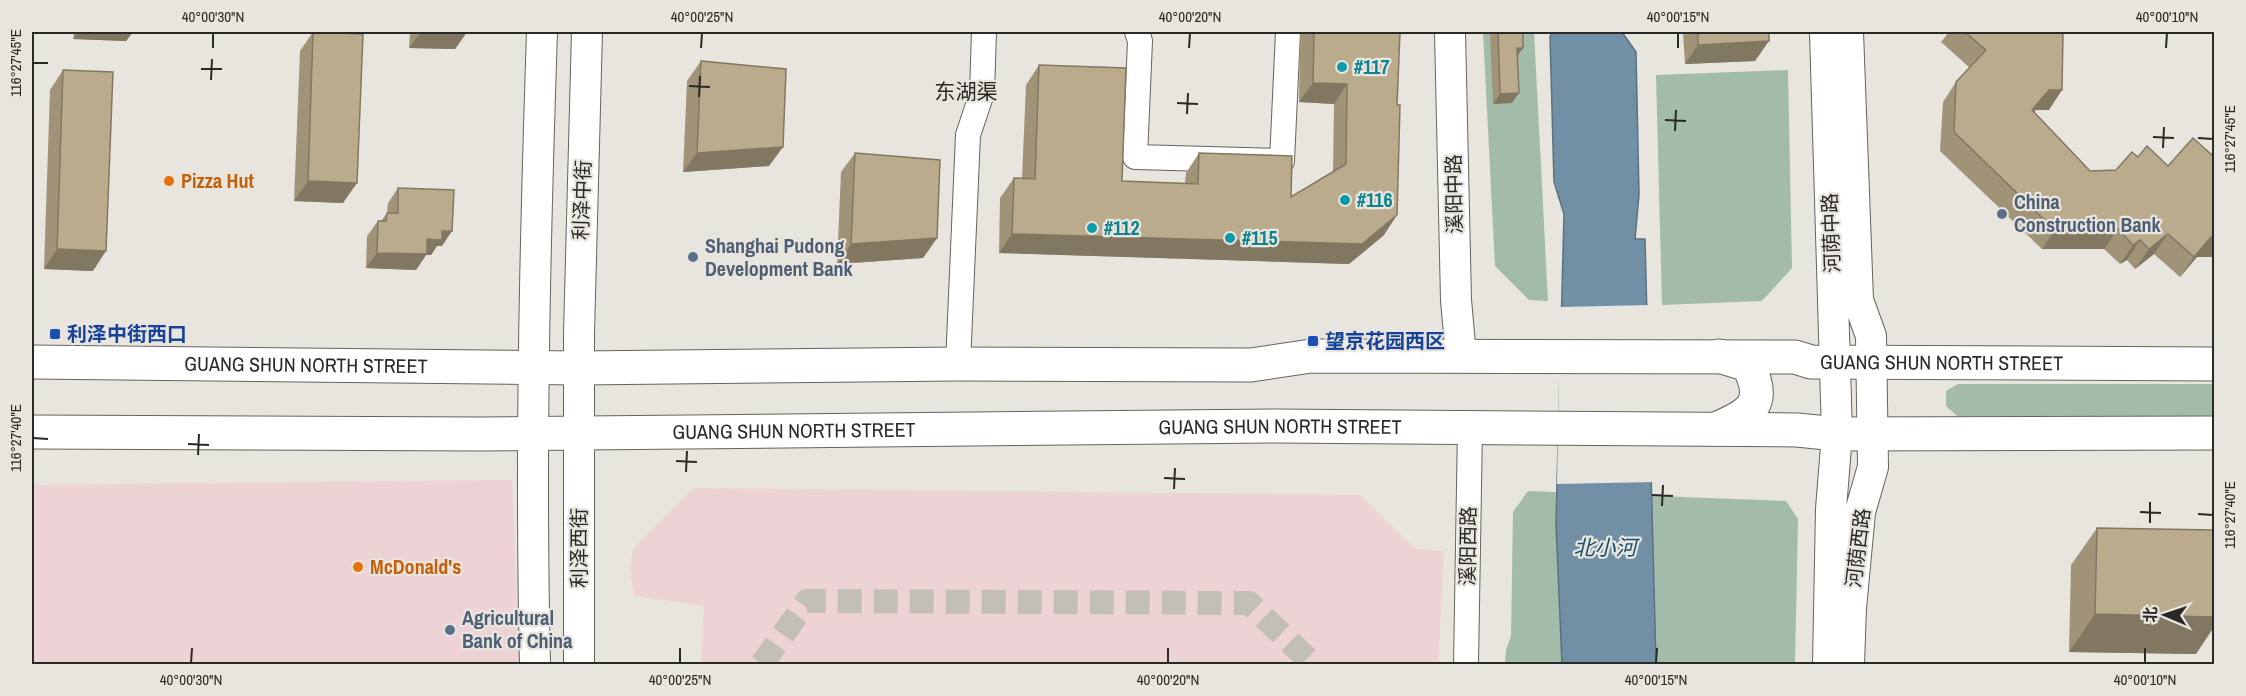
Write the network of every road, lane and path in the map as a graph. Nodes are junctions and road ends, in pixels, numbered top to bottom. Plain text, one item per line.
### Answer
1 (542, 32) edge
2 (587, 32) edge
3 (984, 32) edge
4 (1137, 32) edge
5 (1288, 32) edge
6 (1450, 32) edge
7 (1825, 32) edge
8 (1848, 32) edge
9 (1713, 355) junction
10 (1461, 356) junction
11 (32, 362) edge
12 (1836, 362) junction
13 (1872, 362) junction
14 (958, 364) junction
15 (2214, 364) edge
16 (532, 368) junction
17 (579, 368) junction
18 (1470, 428) junction
19 (1714, 430) junction
20 (32, 432) edge
21 (532, 432) junction
22 (579, 432) junction
23 (1874, 432) junction
24 (2214, 433) edge
25 (1837, 434) junction
26 (535, 664) edge
27 (579, 664) edge
28 (1466, 664) edge
29 (1828, 664) edge
30 (1849, 664) edge

1 - 16 street
2 - 17 street, 利泽中街
3 - 14 street
4 - 5 street
6 - 10 street, 溪阳中路
7 - 12 street, 河荫中路
8 - 13 street, 河荫中路
9 - 10 main road, GUANG SHUN NORTH STREET
9 - 12 main road, GUANG SHUN NORTH STREET
9 - 19 main road
10 - 14 main road, GUANG SHUN NORTH STREET
11 - 16 main road, GUANG SHUN NORTH STREET
12 - 13 main road, GUANG SHUN NORTH STREET
12 - 25 street, 河荫中路
13 - 15 main road, GUANG SHUN NORTH STREET
13 - 23 street, 河荫中路
14 - 17 main road, GUANG SHUN NORTH STREET
16 - 17 main road, GUANG SHUN NORTH STREET
16 - 21 street
17 - 22 street, 利泽中街
18 - 19 main road, GUANG SHUN NORTH STREET
18 - 22 main road, GUANG SHUN NORTH STREET
18 - 28 street, 溪阳西路
19 - 25 main road
20 - 21 main road, GUANG SHUN NORTH STREET
21 - 22 main road, GUANG SHUN NORTH STREET
21 - 26 street
22 - 27 street, 利泽西街
23 - 24 main road
23 - 25 main road
23 - 30 street, 河荫西路
25 - 29 street, 河荫西路

